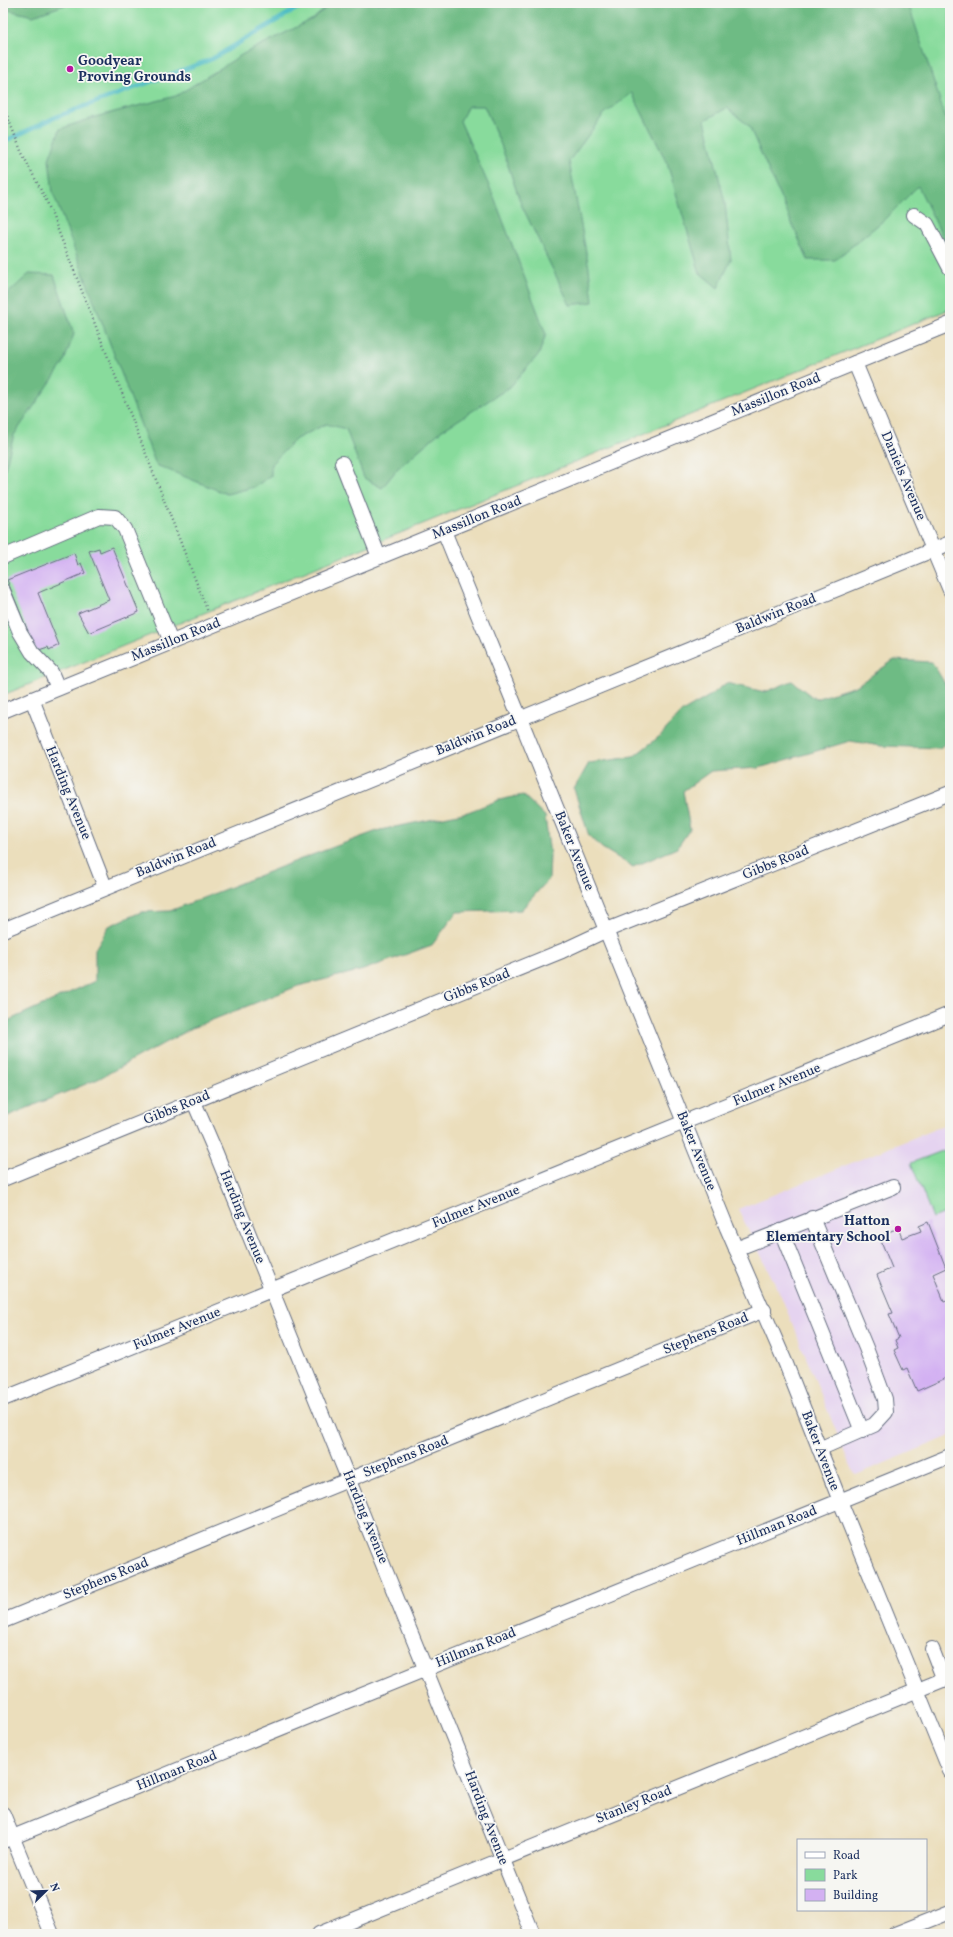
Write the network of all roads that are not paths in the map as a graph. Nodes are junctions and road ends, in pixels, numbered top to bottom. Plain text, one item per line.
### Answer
1 (914, 215) dead end
2 (950, 268) edge
3 (950, 324) edge
4 (855, 363) junction
5 (342, 463) dead end
6 (444, 531) junction
7 (950, 543) edge
8 (934, 550) junction
9 (3, 556) edge
10 (379, 557) junction
11 (950, 590) edge
12 (3, 591) edge
13 (171, 642) junction
14 (58, 688) junction
15 (32, 699) junction
16 (3, 711) edge
17 (520, 718) junction
18 (950, 793) edge
19 (105, 887) junction
20 (3, 930) edge
21 (607, 930) junction
22 (950, 1014) edge
23 (194, 1102) junction
24 (684, 1122) junction
25 (3, 1179) edge
26 (893, 1187) dead end
27 (812, 1218) junction
28 (782, 1231) junction
29 (736, 1249) junction
30 (271, 1290) junction
31 (764, 1310) junction
32 (3, 1399) edge
33 (862, 1430) junction
34 (819, 1449) junction
35 (950, 1456) edge
36 (349, 1480) junction
37 (840, 1501) junction
38 (3, 1621) edge
39 (932, 1649) dead end
40 (426, 1668) junction
41 (947, 1678) edge
42 (918, 1691) junction
43 (950, 1771) edge
44 (3, 1814) edge
45 (8, 1839) edge
46 (501, 1859) junction
47 (950, 1912) edge
48 (52, 1934) edge
49 (319, 1934) edge
50 (533, 1934) edge
51 (895, 1934) edge

1 - 2 street
3 - 4 street, Massillon Road
4 - 6 street, Massillon Road
4 - 8 street, Daniels Avenue
5 - 10 street
6 - 10 street, Massillon Road
6 - 17 street, Baker Avenue
7 - 8 street, Baldwin Road
8 - 11 street, Daniels Avenue
8 - 17 street, Baldwin Road
9 - 13 street
10 - 13 street, Massillon Road
12 - 14 street
13 - 14 street, Massillon Road
14 - 15 street, Massillon Road
15 - 16 street, Massillon Road
15 - 19 street, Harding Avenue
17 - 19 street, Baldwin Road
17 - 21 street, Baker Avenue
18 - 21 street, Gibbs Road
19 - 20 street, Baldwin Road
21 - 23 street, Gibbs Road
21 - 24 street, Baker Avenue
22 - 24 street, Fulmer Avenue
23 - 25 street, Gibbs Road
23 - 30 street, Harding Avenue
24 - 29 street, Baker Avenue
24 - 30 street, Fulmer Avenue
26 - 27 street
27 - 28 street
27 - 33 street
28 - 29 street
28 - 33 street
29 - 31 street, Baker Avenue
30 - 32 street, Fulmer Avenue
30 - 36 street, Harding Avenue
31 - 34 street, Baker Avenue
31 - 36 street, Stephens Road
33 - 34 street
34 - 37 street, Baker Avenue
35 - 37 street, Hillman Road
36 - 38 street, Stephens Road
36 - 40 street, Harding Avenue
37 - 40 street, Hillman Road
37 - 42 street, Baker Avenue
39 - 41 street
40 - 45 street, Hillman Road
40 - 46 street, Harding Avenue
41 - 42 street, Stanley Road
42 - 43 street, Baker Avenue
42 - 46 street, Stanley Road
44 - 45 street
45 - 48 street
46 - 49 street, Stanley Road
46 - 50 street, Harding Avenue
47 - 51 street

